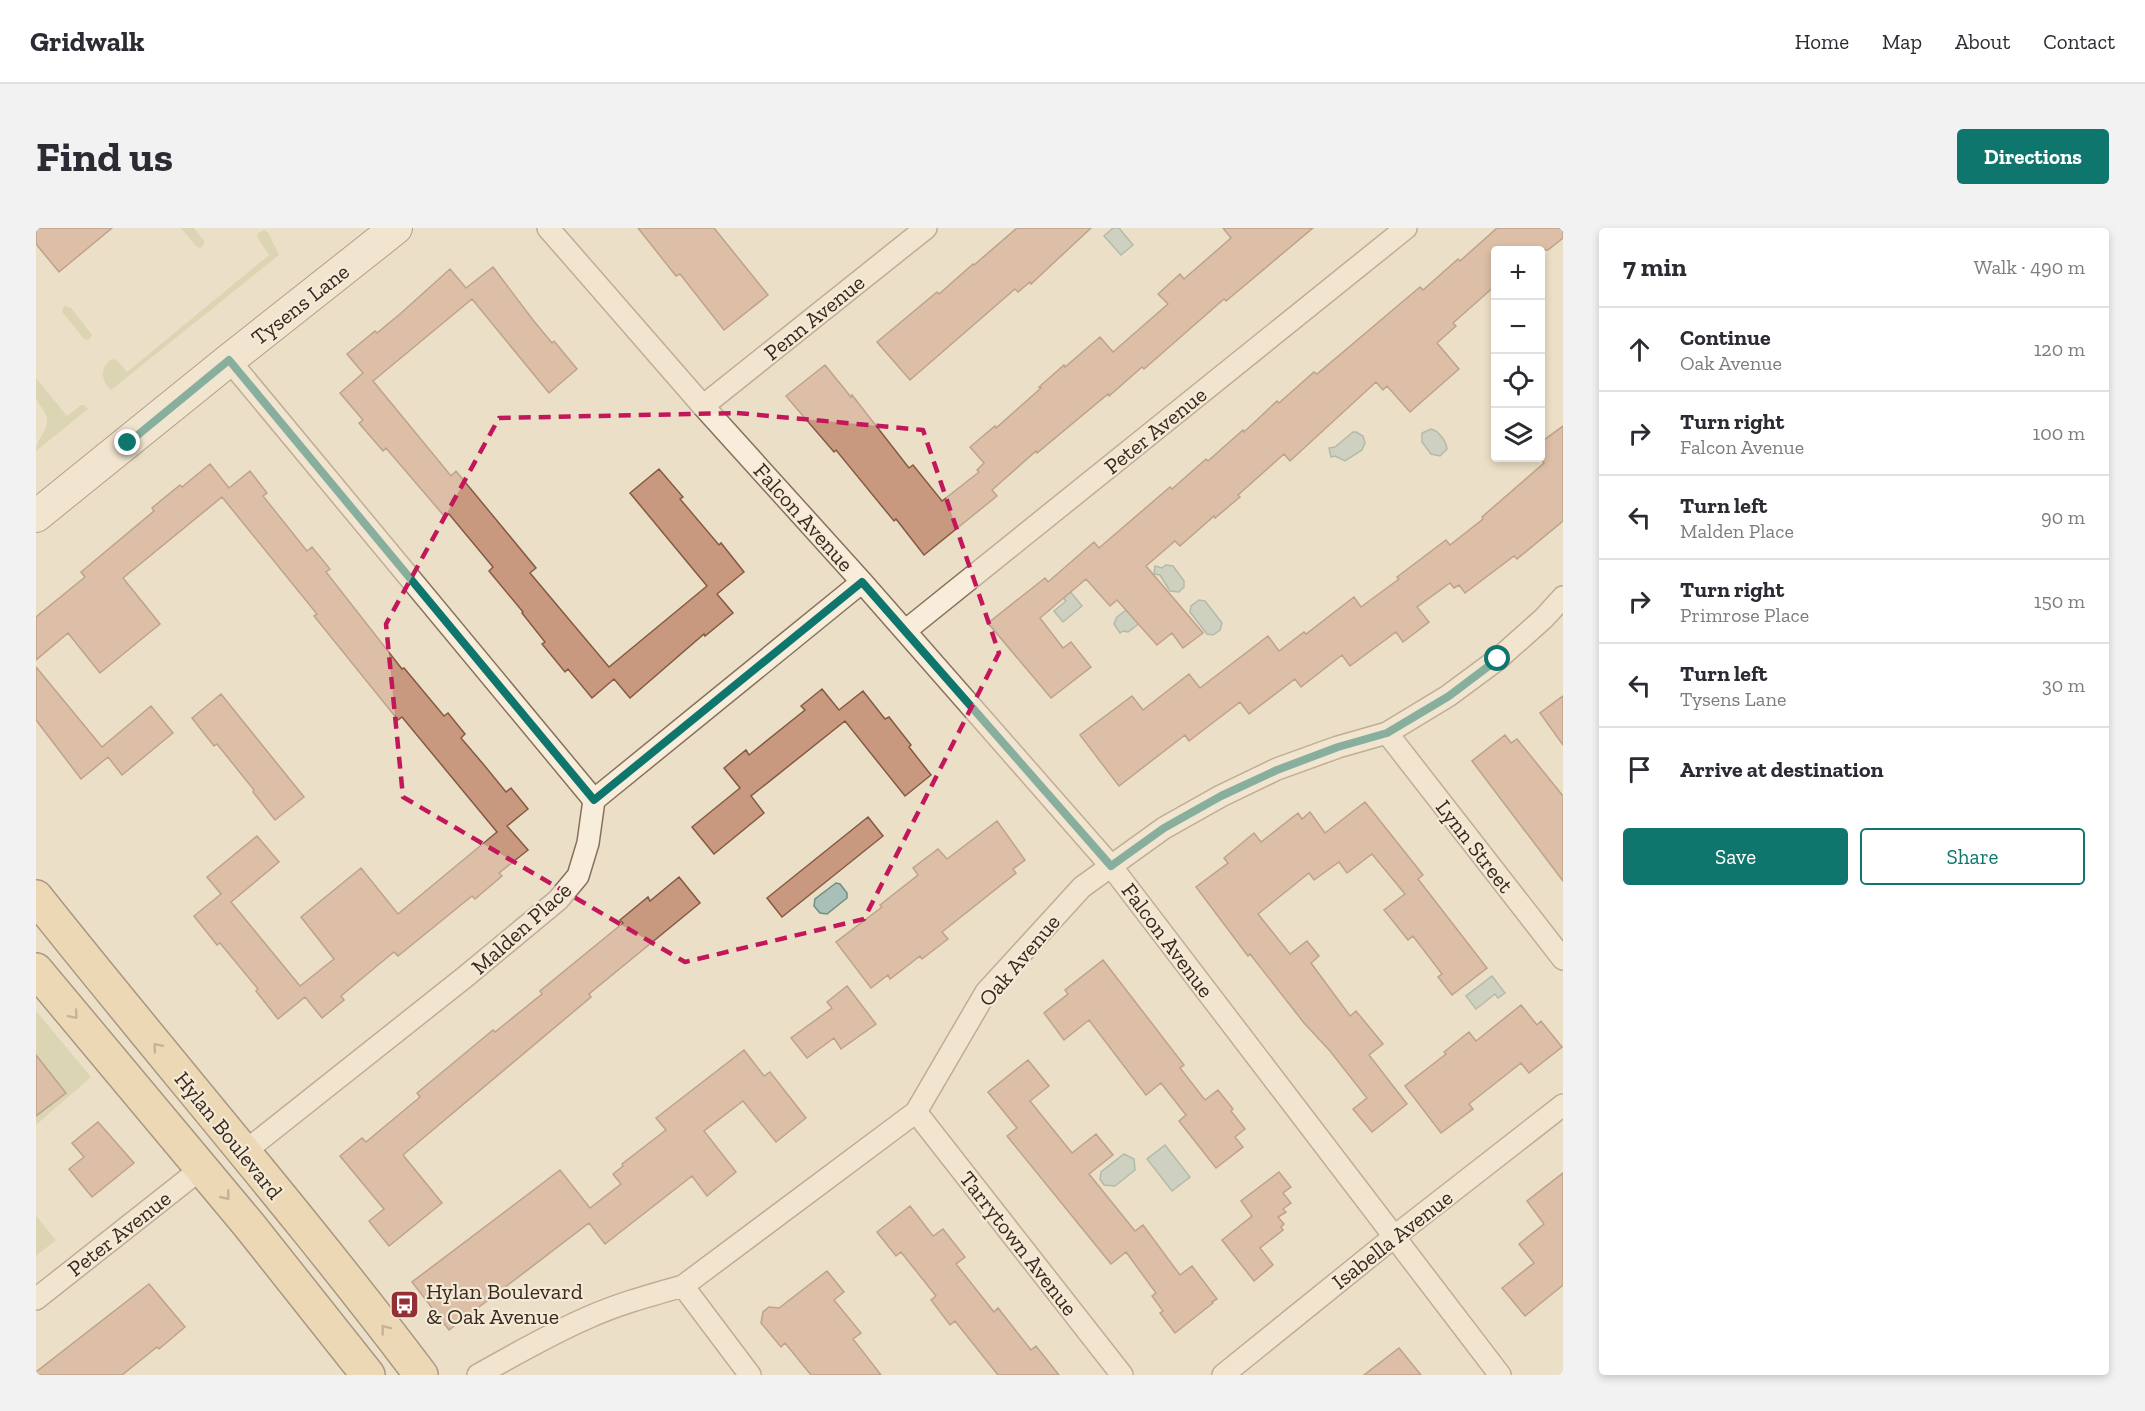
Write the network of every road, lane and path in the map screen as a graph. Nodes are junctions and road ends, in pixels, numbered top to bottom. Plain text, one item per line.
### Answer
1 (396, 228) edge
2 (548, 228) edge
3 (926, 228) edge
4 (1406, 228) edge
5 (229, 360) junction
6 (703, 406) junction
7 (36, 516) edge
8 (862, 582) junction
9 (1563, 597) edge
10 (905, 631) junction
11 (1387, 733) junction
12 (594, 800) junction
13 (1111, 866) junction
14 (36, 897) edge
15 (1563, 959) edge
16 (36, 970) edge
17 (1563, 1105) edge
18 (916, 1112) junction
19 (243, 1153) junction
20 (202, 1168) junction
21 (1395, 1236) junction
22 (684, 1286) junction
23 (36, 1299) edge
24 (368, 1375) edge
25 (421, 1375) edge
26 (478, 1375) edge
27 (750, 1375) edge
28 (1122, 1375) edge
29 (1223, 1375) edge
30 (1500, 1375) edge

1 - 5 street, Tysens Lane
2 - 6 street, Falcon Avenue
3 - 6 street, Penn Avenue
4 - 10 street, Peter Avenue
5 - 7 street, Tysens Lane
5 - 12 street
6 - 8 street, Falcon Avenue
8 - 10 street, Falcon Avenue
8 - 12 street
9 - 11 street, Oak Avenue
10 - 13 street, Falcon Avenue
11 - 13 street, Oak Avenue
11 - 15 street, Lynn Street
12 - 19 street, Malden Place
13 - 18 street, Oak Avenue
13 - 21 street, Falcon Avenue
19 -> 14 main road, Hylan Boulevard
16 -> 20 main road, Hylan Boulevard
17 - 21 street, Isabella Avenue
18 - 22 street, Oak Avenue
18 - 28 street, Tarrytown Avenue
25 -> 19 main road, Hylan Boulevard
20 - 23 street, Peter Avenue
20 -> 24 main road, Hylan Boulevard
21 - 29 street, Isabella Avenue
21 - 30 street, Falcon Avenue
22 - 26 street, Oak Avenue
22 - 27 street

